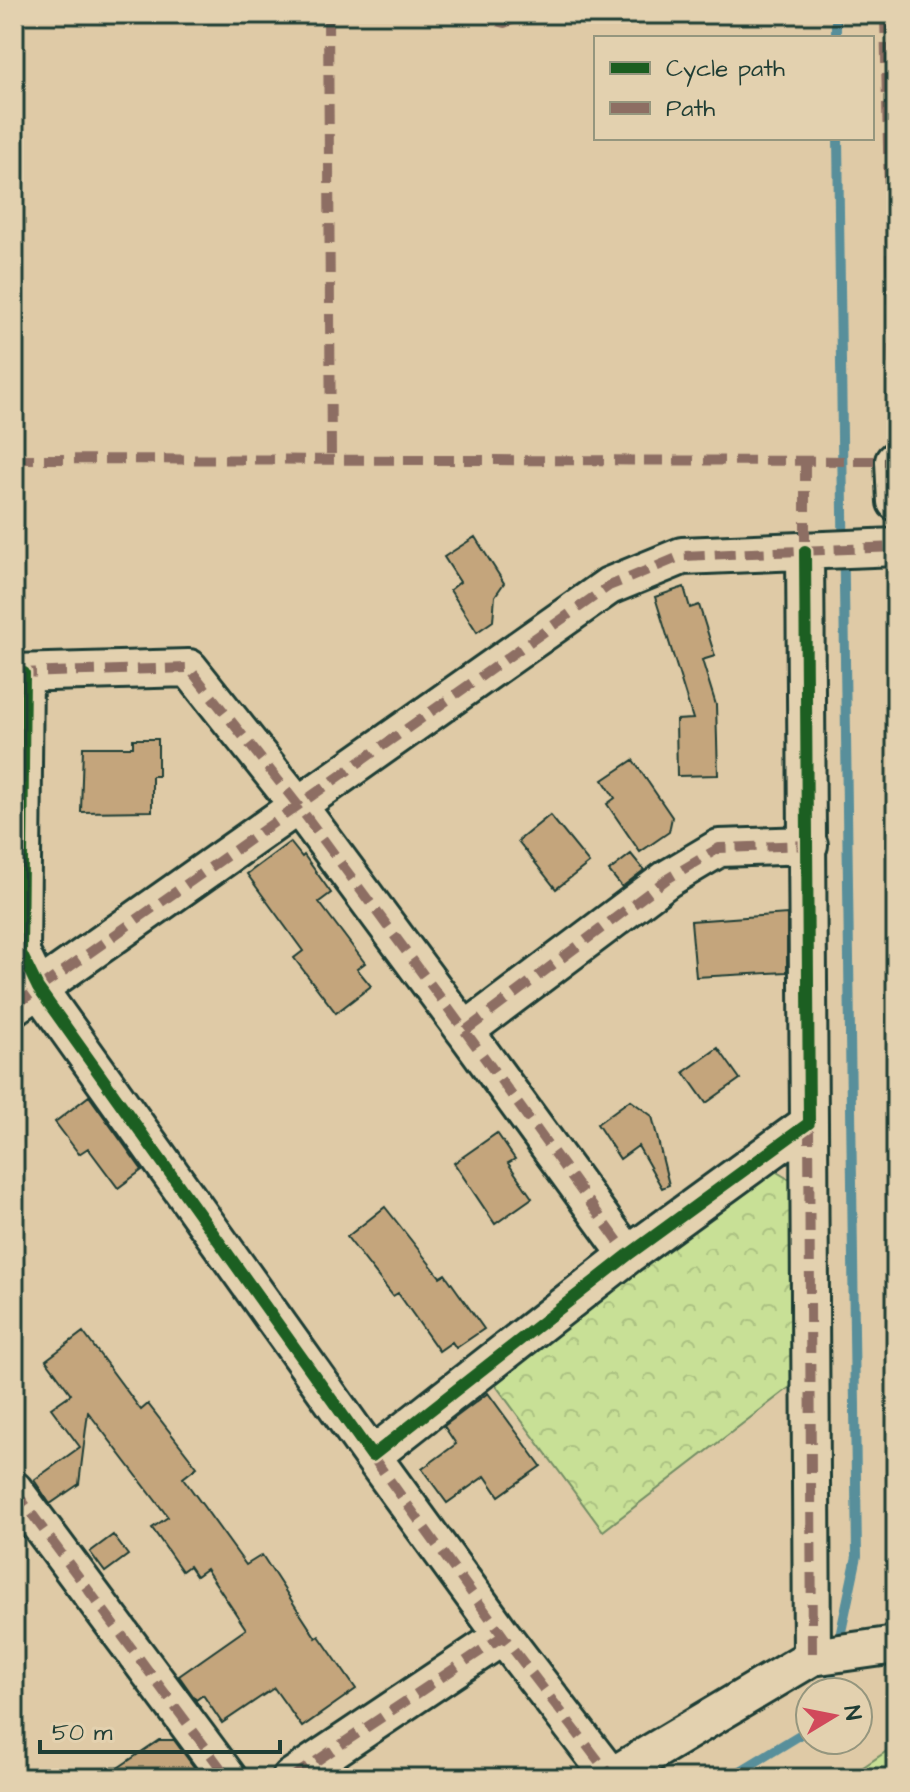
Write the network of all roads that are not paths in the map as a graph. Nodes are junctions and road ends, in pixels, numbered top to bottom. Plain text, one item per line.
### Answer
1 (894, 461) edge
2 (896, 502) edge
3 (896, 547) edge
4 (805, 551) junction
5 (19, 673) edge
6 (297, 804) junction
7 (809, 845) junction
8 (26, 997) edge
9 (465, 1031) junction
10 (809, 1123) junction
11 (628, 1255) junction
12 (372, 1456) junction
13 (14, 1490) edge
14 (503, 1636) junction
15 (887, 1647) edge
16 (812, 1657) junction
17 (610, 1777) edge
18 (228, 1778) edge
19 (291, 1778) edge

1 - 2 street
3 - 4 street
4 - 6 street
4 - 7 street
5 - 6 street
5 - 8 street
6 - 8 street
6 - 9 street
7 - 9 street
7 - 10 street
8 - 12 street
9 - 11 street
10 - 11 street
10 - 16 street
11 - 12 street
12 - 14 street
13 - 18 street
14 - 17 street
14 - 19 street
15 - 16 street
16 - 17 street

